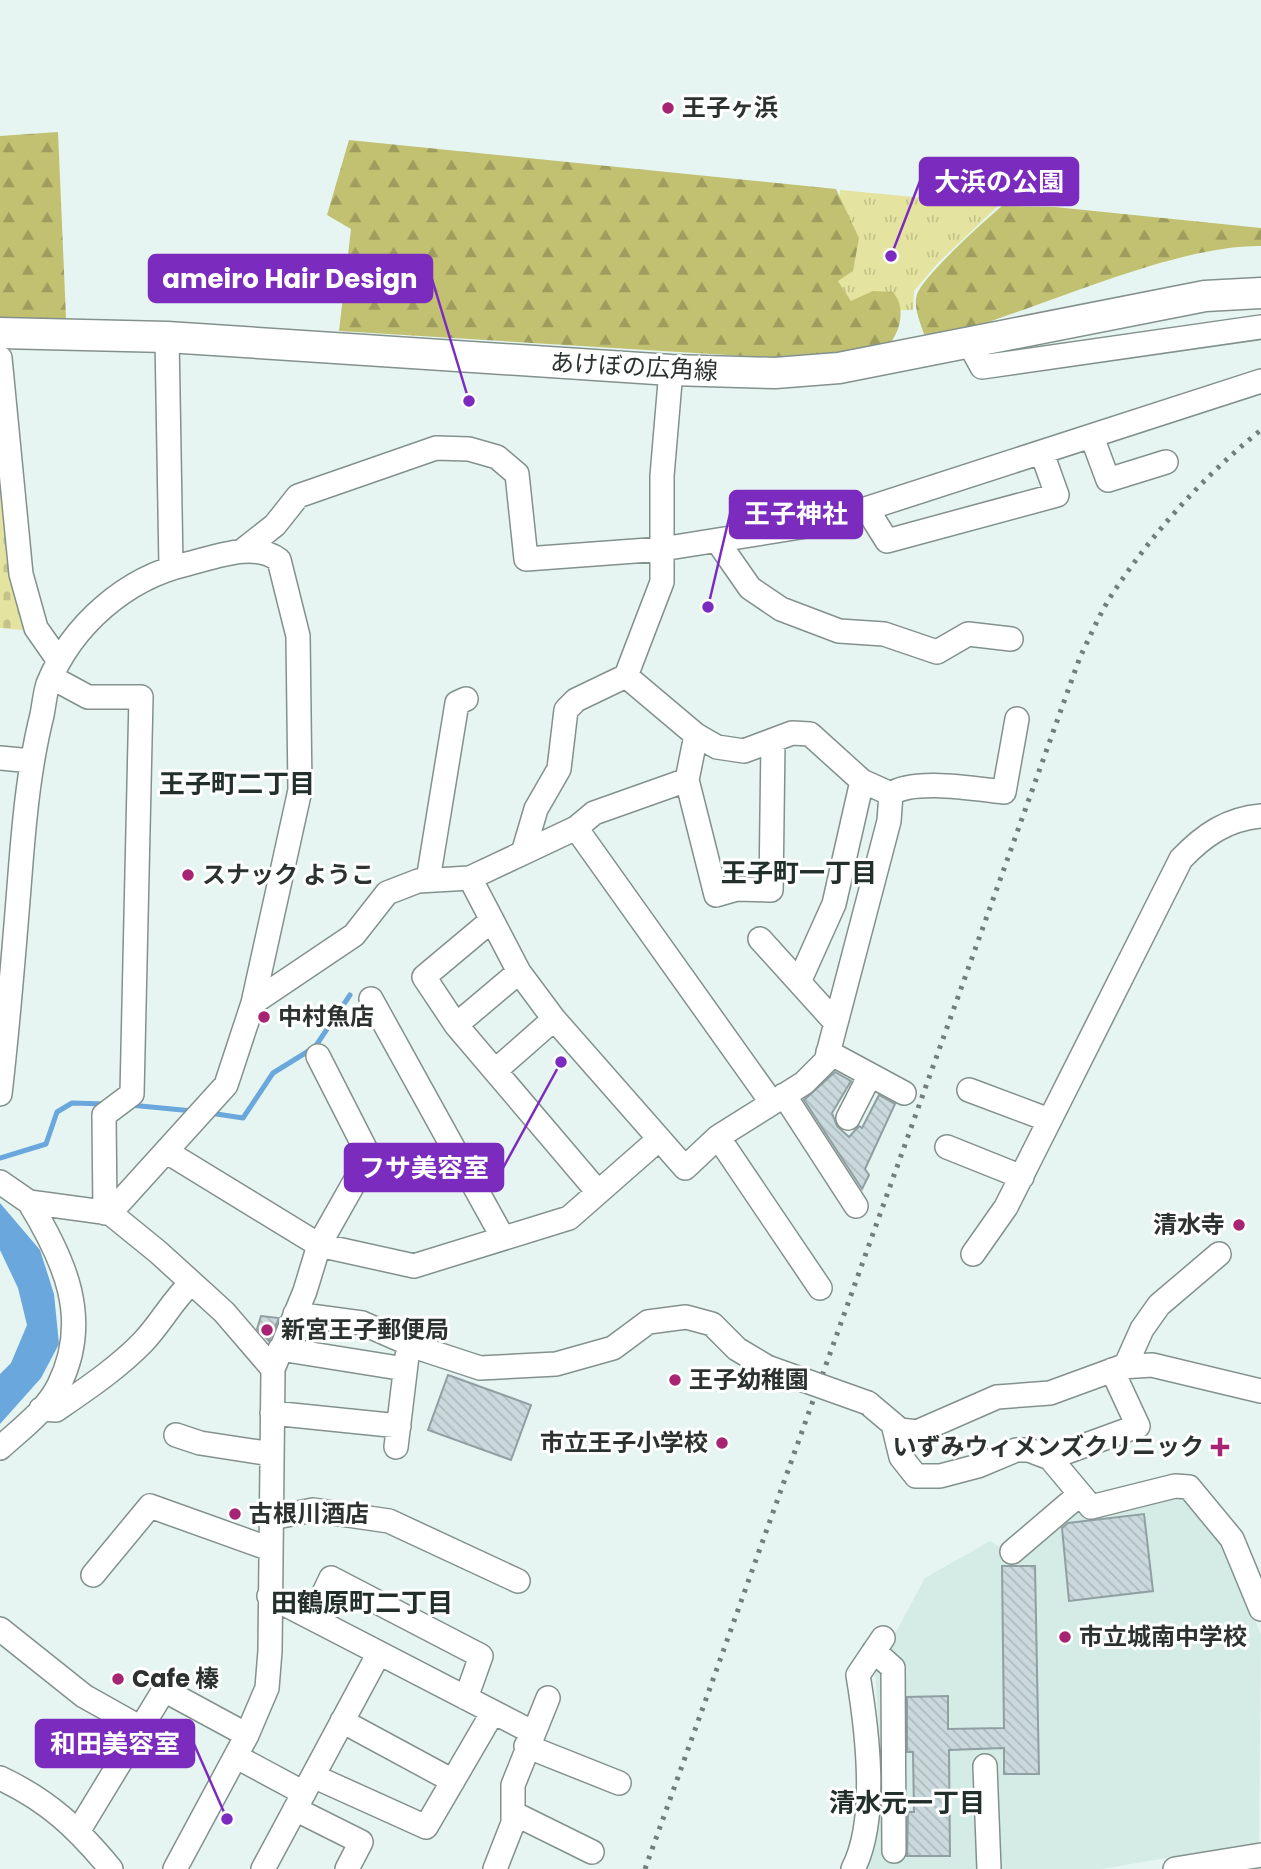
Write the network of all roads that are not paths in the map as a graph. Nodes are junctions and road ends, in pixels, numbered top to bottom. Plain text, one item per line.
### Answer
1 (1261, 293) edge
2 (1261, 327) edge
3 (0, 333) edge
4 (167, 337) junction
5 (969, 343) junction
6 (0, 358) edge
7 (671, 370) junction
8 (1261, 381) edge
9 (1092, 437) junction
10 (1042, 453) junction
11 (1167, 462) dead end
12 (867, 509) junction
13 (718, 542) junction
14 (662, 549) junction
15 (242, 551) junction
16 (171, 568) junction
17 (1011, 639) dead end
18 (55, 669) junction
19 (626, 676) junction
20 (466, 699) dead end
21 (1017, 719) dead end
22 (696, 735) junction
23 (773, 742) junction
24 (0, 758) edge
25 (32, 761) junction
26 (687, 780) junction
27 (862, 780) junction
28 (891, 794) junction
29 (1261, 816) edge
30 (576, 828) junction
31 (523, 853) junction
32 (470, 878) junction
33 (428, 880) junction
34 (492, 920) junction
35 (760, 939) dead end
36 (519, 972) junction
37 (799, 982) junction
38 (371, 999) dead end
39 (253, 1003) junction
40 (554, 1019) junction
41 (836, 1023) junction
42 (456, 1026) junction
43 (828, 1052) junction
44 (318, 1056) dead end
45 (495, 1071) junction
46 (870, 1075) junction
47 (969, 1090) dead end
48 (904, 1093) dead end
49 (0, 1094) edge
50 (778, 1099) junction
51 (848, 1118) dead end
52 (1049, 1120) junction
53 (718, 1137) junction
54 (659, 1139) junction
55 (947, 1147) dead end
56 (167, 1152) junction
57 (1022, 1177) junction
58 (0, 1182) edge
59 (598, 1192) junction
60 (29, 1202) junction
61 (856, 1206) dead end
62 (107, 1213) junction
63 (503, 1238) junction
64 (319, 1245) junction
65 (974, 1254) dead end
66 (1219, 1254) dead end
67 (191, 1283) junction
68 (820, 1288) dead end
69 (295, 1314) junction
70 (408, 1343) junction
71 (277, 1359) junction
72 (405, 1368) junction
73 (1119, 1368) junction
74 (1261, 1391) edge
75 (41, 1409) junction
76 (272, 1413) junction
77 (893, 1424) junction
78 (176, 1436) dead end
79 (0, 1448) edge
80 (272, 1454) junction
81 (1050, 1458) junction
82 (1080, 1494) junction
83 (271, 1518) junction
84 (270, 1549) junction
85 (1012, 1552) dead end
86 (93, 1575) dead end
87 (518, 1581) dead end
88 (269, 1595) junction
89 (1261, 1609) edge
90 (312, 1618) junction
91 (0, 1629) edge
92 (379, 1653) junction
93 (466, 1698) junction
94 (548, 1698) dead end
95 (493, 1712) junction
96 (342, 1721) junction
97 (141, 1728) junction
98 (247, 1735) junction
99 (529, 1739) junction
100 (237, 1757) junction
101 (985, 1766) dead end
102 (0, 1779) edge
103 (453, 1781) junction
104 (619, 1783) dead end
105 (304, 1793) junction
106 (513, 1813) junction
107 (79, 1830) junction
108 (894, 1851) dead end
109 (592, 1852) dead end
110 (1261, 1855) edge
111 (111, 1869) edge
112 (175, 1869) edge
113 (263, 1869) edge
114 (347, 1869) edge
115 (495, 1869) edge
116 (853, 1869) edge
117 (989, 1869) edge
118 (1175, 1869) edge

1 - 5 main road, あけぼの広角線
2 - 5 street
3 - 4 main road, あけぼの広角線
4 - 7 main road, あけぼの広角線
4 - 16 street
5 - 7 main road, あけぼの広角線
6 - 18 street
7 - 14 street
8 - 9 street
9 - 10 street
9 - 11 street
10 - 12 street
10 - 12 street
12 - 13 street
13 - 14 street
13 - 17 street
14 - 15 street
14 - 19 street
15 - 16 street
15 - 39 street
16 - 18 street
18 - 25 street
18 - 62 street
19 - 22 street
19 - 31 street
20 - 33 street
21 - 28 street
22 - 23 street
22 - 26 street
23 - 26 street
23 - 27 street
24 - 25 street
25 - 49 street
26 - 30 street
27 - 28 street
27 - 37 street
28 - 41 street
29 - 52 street
30 - 31 street
30 - 50 street
31 - 32 street
32 - 33 street
32 - 34 street
33 - 39 street
34 - 36 street
34 - 42 street
35 - 37 street
36 - 40 street
36 - 42 street
37 - 41 street
38 - 63 street
39 - 56 street
40 - 45 street
40 - 54 street
41 - 43 street
42 - 45 street
43 - 46 street
43 - 50 street
44 - 64 street
45 - 59 street
46 - 48 street
46 - 51 street
47 - 52 street
50 - 53 street
50 - 61 street
52 - 57 street
53 - 54 street
53 - 68 street
54 - 59 street
55 - 57 street
56 - 62 street
56 - 64 street
57 - 65 street
58 - 60 street
59 - 63 street
60 - 62 street
60 - 75 street
62 - 67 street
63 - 64 street
64 - 69 street
66 - 73 street
67 - 71 street
67 - 75 street
69 - 70 street
69 - 71 street
70 - 72 street
70 - 77 street, bridge
71 - 72 street
71 - 76 street
72 - 76 street
73 - 74 street
73 - 77 street
73 - 81 street
75 - 79 street
76 - 80 street
77 - 81 street
78 - 80 street
80 - 83 street
81 - 82 street
82 - 85 street
82 - 89 street
83 - 84 street
83 - 87 street
84 - 86 street
84 - 88 street
88 - 90 street
88 - 98 street
90 - 92 street
90 - 93 street
91 - 97 street
92 - 93 street
92 - 96 street
93 - 95 street
94 - 99 street
95 - 99 street
95 - 103 street
96 - 103 street
96 - 105 street
97 - 98 street
97 - 107 street
98 - 100 street
99 - 104 street
99 - 106 street
100 - 105 street
100 - 112 street
101 - 117 street
102 - 107 street
103 - 105 street
105 - 113 street
105 - 114 street
106 - 109 street
106 - 115 street
107 - 111 street
108 - 116 street
110 - 118 street

